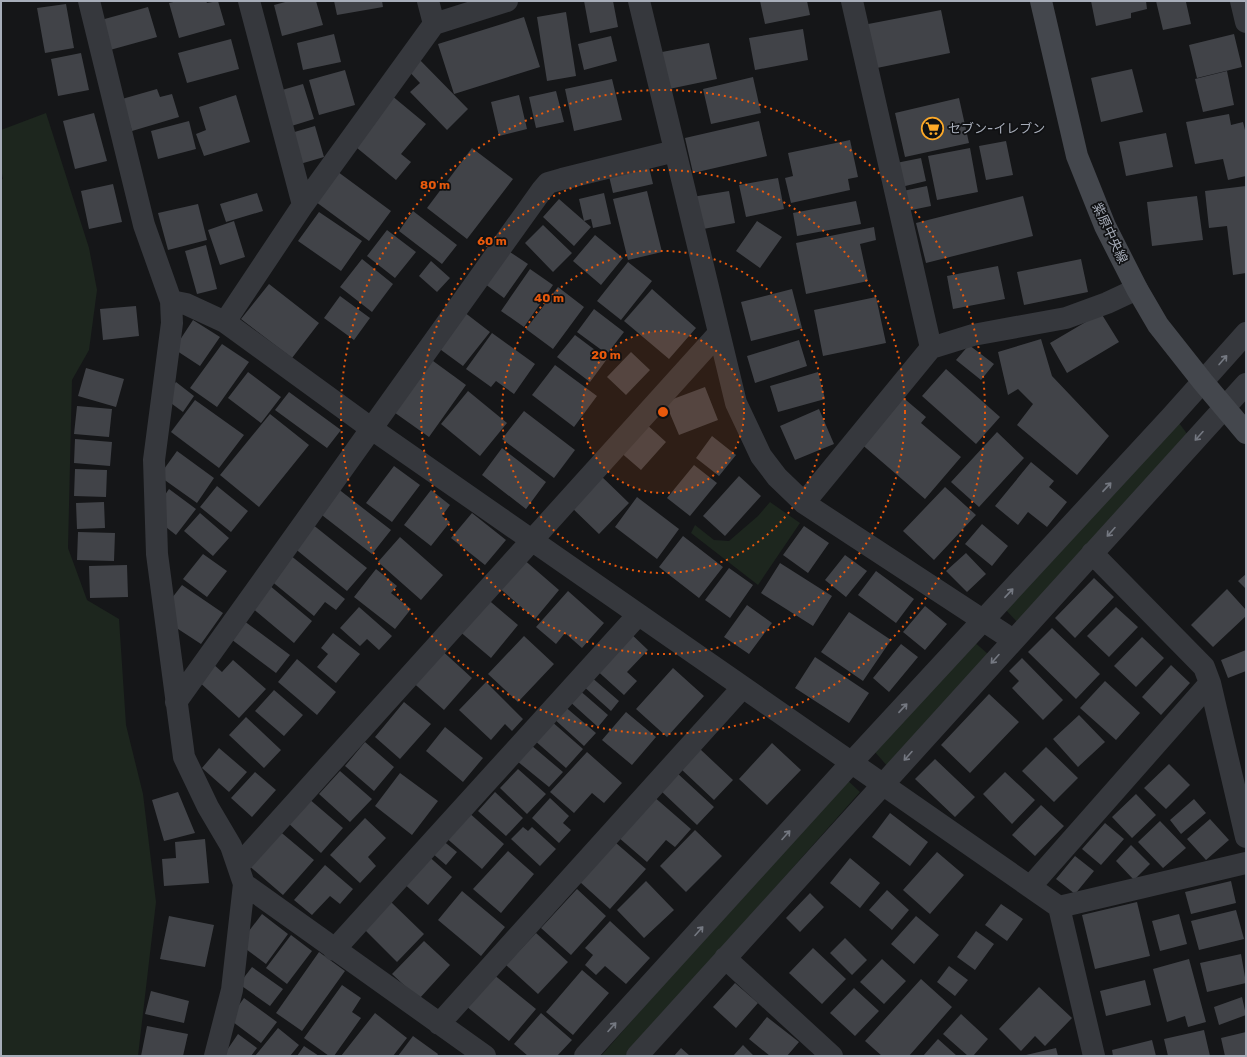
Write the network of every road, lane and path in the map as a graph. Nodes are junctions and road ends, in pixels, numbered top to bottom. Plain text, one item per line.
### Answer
1 (89, 1) edge
2 (249, 1) edge
3 (428, 1) edge
4 (507, 1) edge
5 (639, 1) edge
6 (852, 1) edge
7 (1041, 1) edge
8 (1241, 1) edge
9 (1246, 22) edge
10 (434, 24) junction
11 (675, 151) junction
12 (303, 205) junction
13 (1137, 289) junction
14 (171, 301) junction
15 (225, 322) junction
16 (719, 333) junction
17 (1246, 333) edge
18 (931, 348) junction
19 (1203, 382) junction
20 (1246, 384) edge
21 (1225, 407) junction
22 (372, 429) junction
23 (1246, 433) edge
24 (804, 503) junction
25 (533, 541) junction
26 (1092, 553) junction
27 (638, 615) junction
28 (983, 622) junction
29 (1013, 640) junction
30 (1210, 682) junction
31 (742, 687) junction
32 (176, 702) junction
33 (852, 762) junction
34 (883, 784) junction
35 (1246, 837) edge
36 (1246, 863) edge
37 (242, 874) junction
38 (1030, 887) junction
39 (1059, 907) junction
40 (334, 950) junction
41 (725, 958) junction
42 (439, 1024) junction
43 (825, 1054) edge
44 (215, 1056) edge
45 (485, 1056) edge
46 (585, 1056) edge
47 (637, 1056) edge
48 (1094, 1056) edge

1 - 14 street
2 - 12 street
3 - 10 street
4 - 10 street
5 - 11 street
6 - 18 street
7 - 13 street, 紫原中央線
8 - 9 street
10 - 12 street
11 - 16 street
11 - 22 street
12 - 15 street
13 - 18 street
13 - 19 street, 紫原中央線
14 - 15 street
14 - 32 street
15 - 22 street
16 - 24 street
16 - 25 street
19 -> 17 street
18 - 24 street
19 - 21 street, 紫原中央線
28 -> 19 street
20 - 21 street
21 - 23 street, 紫原中央線
21 -> 26 street
22 - 25 street
22 - 32 street
24 - 28 street
25 - 27 street
25 - 37 street
26 - 29 street
26 - 30 street
27 - 31 street
27 - 40 street
28 - 29 street
33 -> 28 street
29 -> 34 street
30 - 35 street
30 - 38 street
31 - 33 street
31 - 42 street
32 - 37 street
33 - 34 street
46 -> 33 street
34 - 38 street
34 - 41 street
36 - 39 street
37 - 40 street
37 - 44 street
38 - 39 street
39 - 48 street
40 - 42 street
41 - 43 street
41 - 47 street
42 - 45 street

